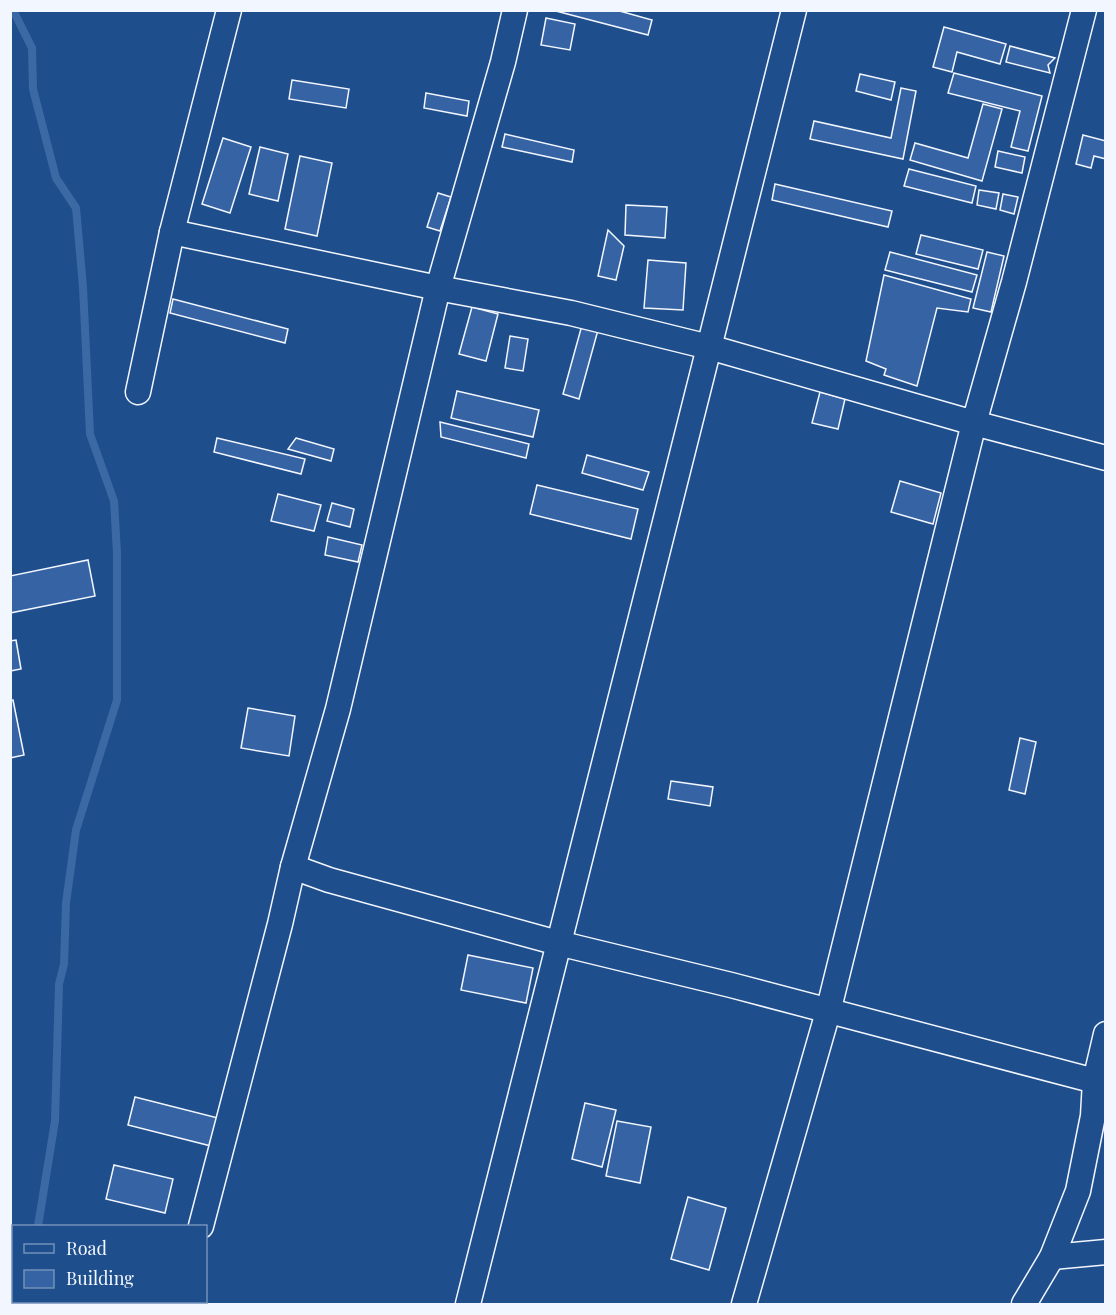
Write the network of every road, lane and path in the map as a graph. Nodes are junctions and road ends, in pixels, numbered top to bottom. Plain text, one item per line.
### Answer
1 (229, 10) edge
2 (515, 10) edge
3 (794, 10) edge
4 (1084, 10) edge
5 (172, 232) junction
6 (438, 288) junction
7 (709, 347) junction
8 (138, 392) dead end
9 (974, 423) junction
10 (1106, 458) edge
11 (293, 867) junction
12 (558, 943) junction
13 (828, 1012) junction
14 (1106, 1034) edge
15 (1095, 1081) junction
16 (202, 1225) edge
17 (1102, 1256) edge
18 (1052, 1257) junction
19 (468, 1305) edge
20 (744, 1305) edge
21 (1024, 1305) edge

1 - 5 street
2 - 6 street
3 - 7 street
4 - 9 street
5 - 6 street
5 - 8 street
6 - 7 street
6 - 11 street
7 - 9 street
7 - 12 street
9 - 10 street
9 - 13 street
11 - 12 street
11 - 16 street
12 - 13 street
12 - 19 street
13 - 15 street
13 - 20 street
14 - 15 street
15 - 18 street
17 - 18 street
18 - 21 street

